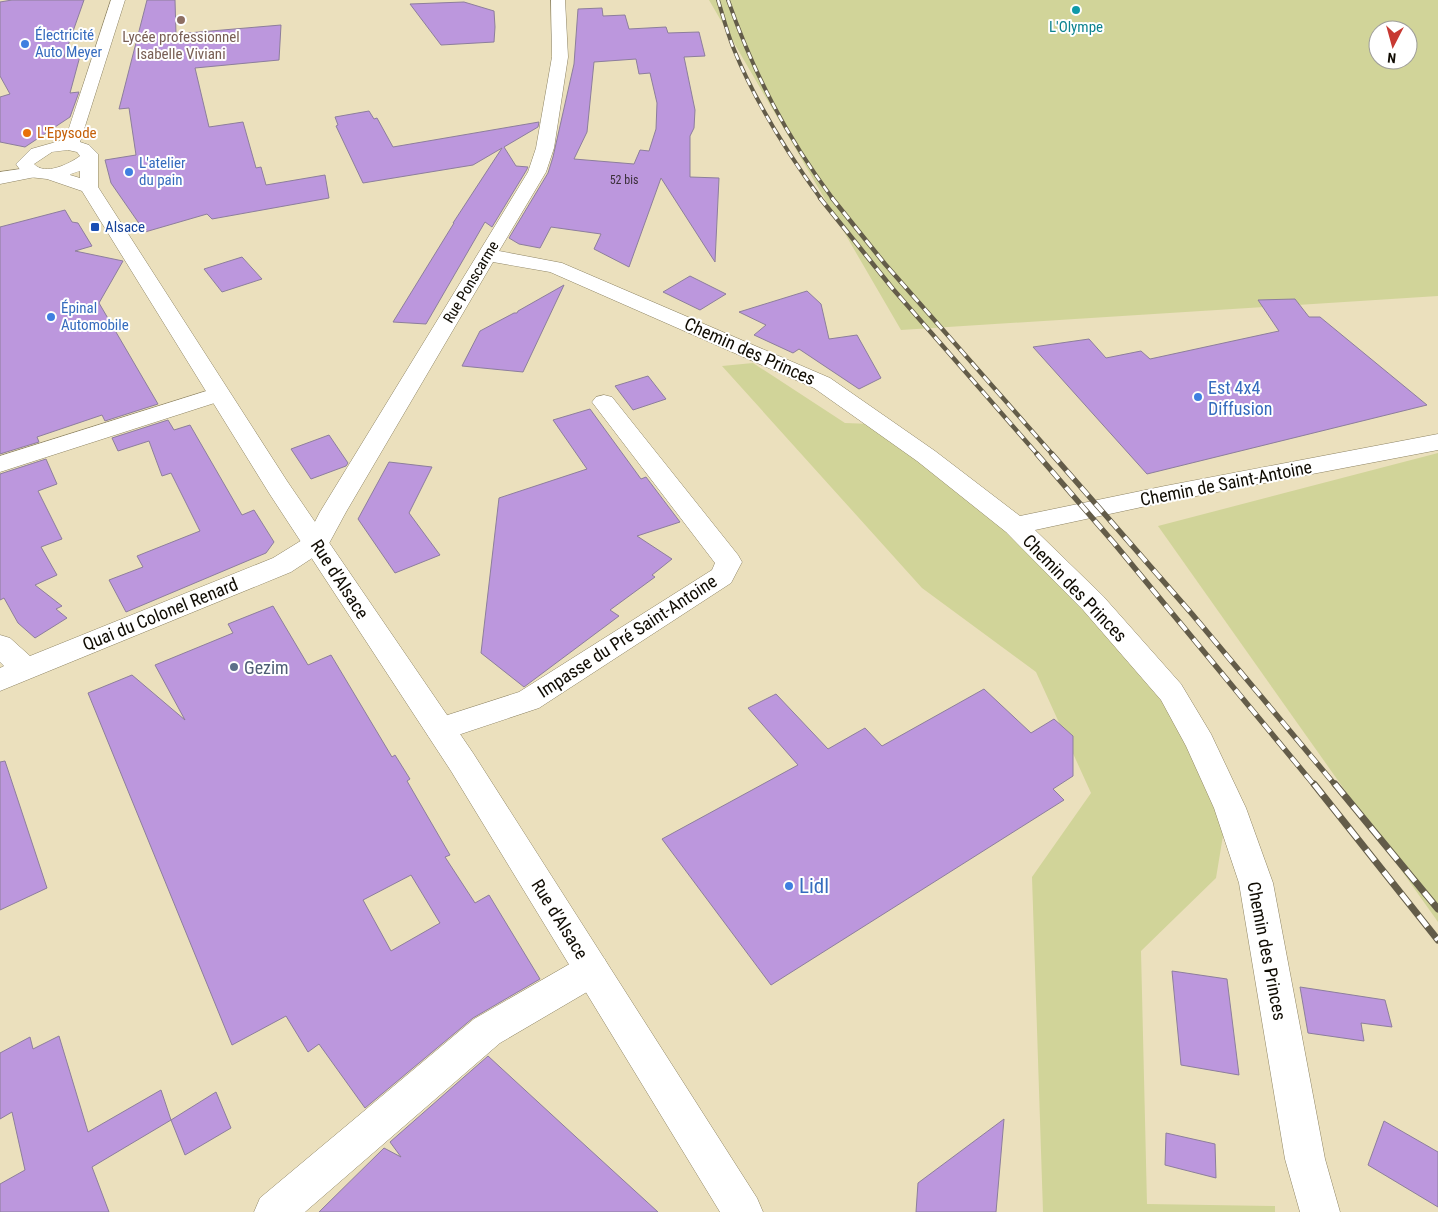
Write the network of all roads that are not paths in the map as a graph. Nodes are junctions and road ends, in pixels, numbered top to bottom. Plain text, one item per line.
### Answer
1 (118, 0) edge
2 (558, 0) edge
3 (68, 145) junction
4 (88, 159) junction
5 (0, 166) edge
6 (37, 168) junction
7 (0, 178) edge
8 (88, 188) junction
9 (487, 254) junction
10 (219, 394) junction
11 (604, 402) dead end
12 (1438, 442) edge
13 (0, 464) edge
14 (1015, 526) junction
15 (317, 543) junction
16 (0, 645) edge
17 (13, 675) edge
18 (440, 728) junction
19 (592, 970) junction
20 (274, 1212) edge
21 (744, 1212) edge
22 (1320, 1212) edge

1 - 3 street
2 - 9 street, Rue Ponscarme
3 - 4 street
3 - 6 street
4 - 6 street
4 - 8 street
5 - 6 street
6 - 7 street
6 - 8 street
8 - 10 street, Rue d'Alsace
9 - 14 street, Chemin des Princes
9 - 15 street, Rue Ponscarme
10 - 13 street
10 - 15 street, Rue d'Alsace
11 - 18 street, Impasse du Pré Saint-Antoine
12 - 14 street, Chemin de Saint-Antoine
14 - 22 street, Chemin des Princes
15 - 17 street, Quai du Colonel Renard
15 - 18 street, Rue d'Alsace
16 - 17 street
18 - 19 street, Rue d'Alsace
19 - 20 street, Rue d'Alsace
19 - 21 street, Rue d'Alsace

